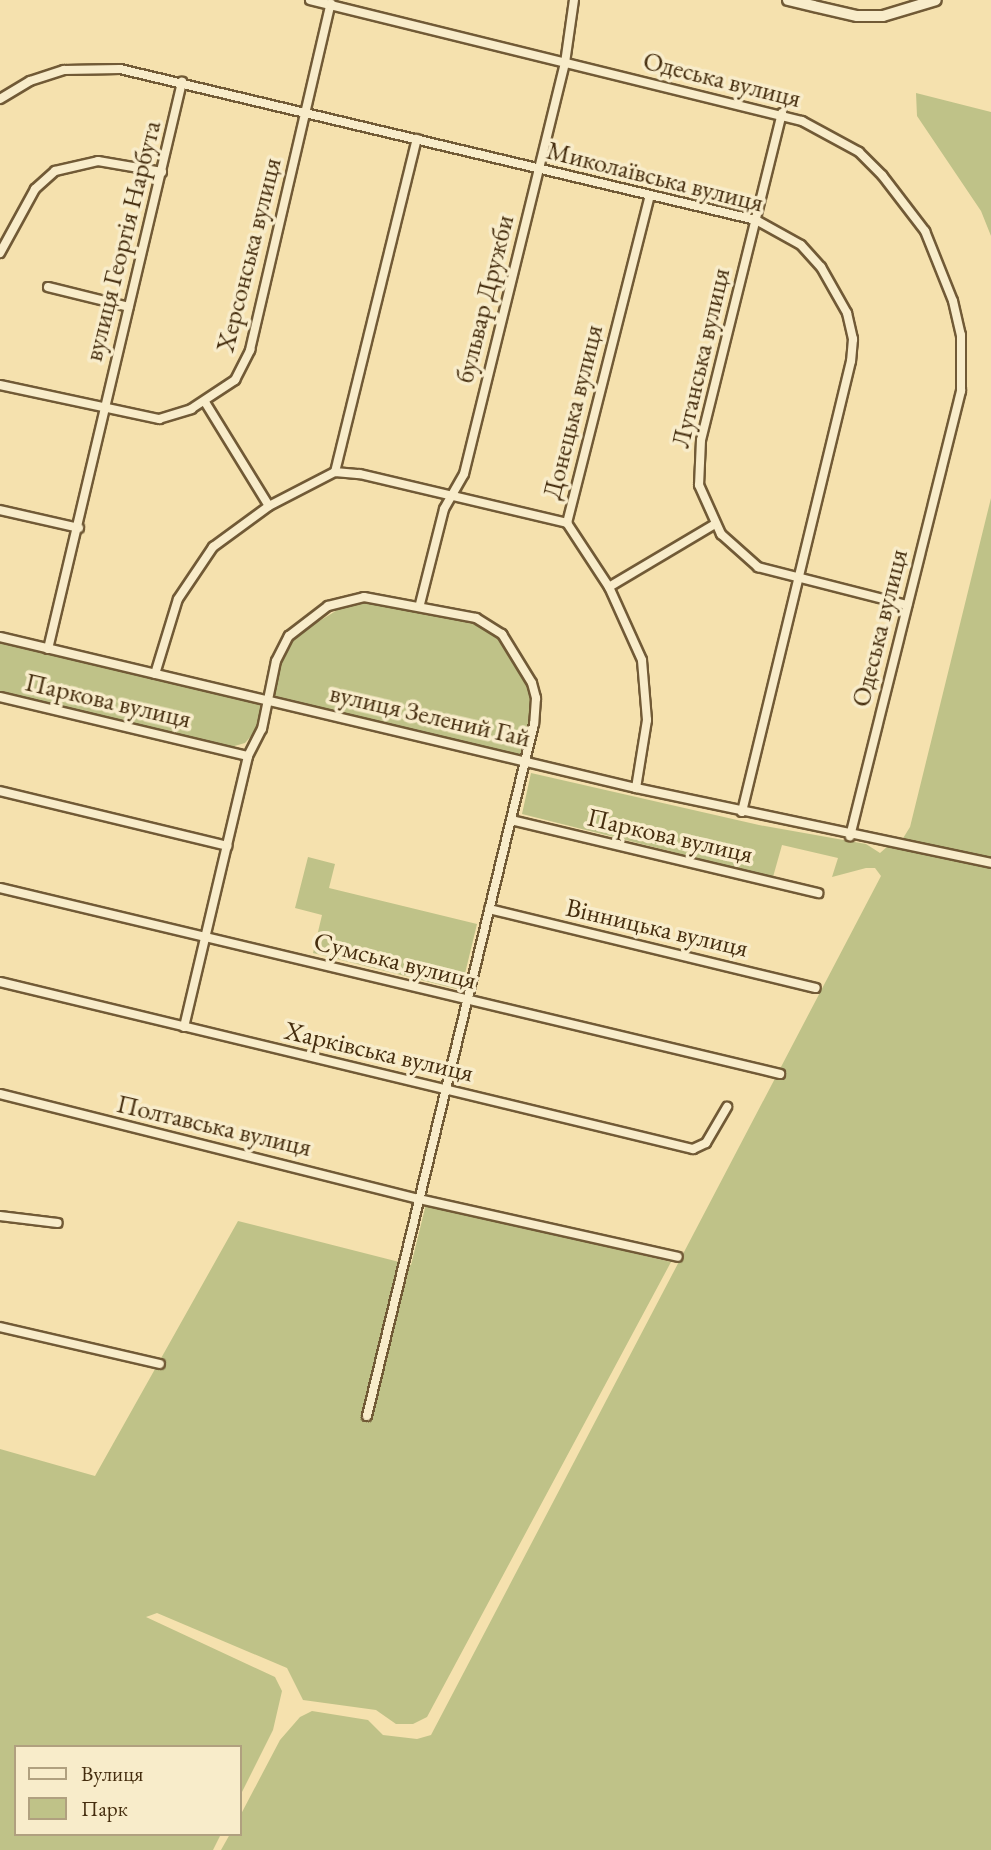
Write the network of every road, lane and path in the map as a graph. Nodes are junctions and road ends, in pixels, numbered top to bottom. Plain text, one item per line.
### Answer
1 (310, 0) edge
2 (575, 0) edge
3 (788, 0) edge
4 (936, 0) edge
5 (332, 3) edge
6 (565, 63) junction
7 (182, 82) junction
8 (0, 99) edge
9 (306, 111) junction
10 (782, 113) junction
11 (416, 139) junction
12 (538, 170) junction
13 (162, 173) junction
14 (650, 195) junction
15 (756, 220) junction
16 (0, 253) edge
17 (48, 287) dead end
18 (128, 307) junction
19 (0, 384) edge
20 (205, 402) junction
21 (104, 408) junction
22 (335, 472) junction
23 (451, 496) junction
24 (269, 506) junction
25 (0, 510) edge
26 (567, 523) junction
27 (715, 524) junction
28 (79, 528) junction
29 (797, 578) junction
30 (610, 587) junction
31 (420, 604) junction
32 (907, 605) junction
33 (0, 637) edge
34 (48, 649) junction
35 (155, 674) junction
36 (0, 697) edge
37 (266, 699) junction
38 (248, 756) junction
39 (526, 761) junction
40 (636, 788) junction
41 (0, 791) edge
42 (742, 812) junction
43 (511, 820) junction
44 (850, 836) junction
45 (227, 846) junction
46 (991, 863) edge
47 (0, 888) edge
48 (818, 893) dead end
49 (489, 909) junction
50 (205, 936) junction
51 (0, 982) edge
52 (816, 988) dead end
53 (466, 1000) junction
54 (184, 1027) junction
55 (780, 1074) dead end
56 (445, 1089) junction
57 (0, 1094) edge
58 (727, 1107) dead end
59 (419, 1199) junction
60 (0, 1216) edge
61 (58, 1223) dead end
62 (678, 1257) dead end
63 (0, 1327) edge
64 (160, 1364) dead end
65 (367, 1416) dead end

1 - 5 street, Одеська вулиця
2 - 6 street, бульвар Дружби
3 - 4 street
5 - 6 street, Одеська вулиця
5 - 9 street, Херсонська вулиця
6 - 10 street, Одеська вулиця
6 - 12 street, бульвар Дружби
7 - 8 street, Миколаївська вулиця
7 - 9 street, Миколаївська вулиця
7 - 13 street, вулиця Георгія Нарбута
9 - 11 street, Миколаївська вулиця
9 - 20 street, Херсонська вулиця
10 - 15 street, Луганська вулиця
10 - 32 street, Одеська вулиця
11 - 12 street, Миколаївська вулиця
11 - 22 street
12 - 14 street, Миколаївська вулиця
12 - 23 street, бульвар Дружби
13 - 16 street
13 - 18 street, вулиця Георгія Нарбута
14 - 15 street, Миколаївська вулиця
14 - 26 street, Донецька вулиця
15 - 27 street, Луганська вулиця
15 - 29 street, Миколаївська вулиця
17 - 18 street
18 - 21 street, вулиця Георгія Нарбута
19 - 21 street
20 - 21 street, Херсонська вулиця
20 - 24 street
21 - 28 street, вулиця Георгія Нарбута
22 - 23 street
22 - 24 street
23 - 26 street
23 - 31 street, бульвар Дружби
24 - 35 street
25 - 28 street
26 - 30 street, Донецька вулиця
27 - 29 street, Луганська вулиця
27 - 30 street
28 - 34 street, вулиця Георгія Нарбута
29 - 32 street, Луганська вулиця
29 - 42 street, Миколаївська вулиця
30 - 40 street, Донецька вулиця
31 - 37 street
31 - 39 street
32 - 44 street, Одеська вулиця
33 - 34 street, вулиця Зелений Гай
34 - 35 street, вулиця Зелений Гай
35 - 37 street, вулиця Зелений Гай
36 - 38 street, Паркова вулиця
37 - 38 street
37 - 39 street, вулиця Зелений Гай
38 - 45 street
39 - 40 street, вулиця Зелений Гай
39 - 43 street
40 - 42 street, вулиця Зелений Гай
41 - 45 street
42 - 44 street, вулиця Зелений Гай
43 - 48 street, Паркова вулиця
43 - 49 street
44 - 46 street, вулиця Зелений Гай
45 - 50 street
47 - 50 street, Сумська вулиця
49 - 52 street, Вінницька вулиця
49 - 53 street
50 - 53 street, Сумська вулиця
50 - 54 street
51 - 54 street, Харківська вулиця
53 - 55 street, Сумська вулиця
53 - 56 street
54 - 56 street, Харківська вулиця
56 - 58 street, Харківська вулиця
56 - 59 street
57 - 59 street, Полтавська вулиця
59 - 62 street, Полтавська вулиця
59 - 65 street
60 - 61 street
63 - 64 street

